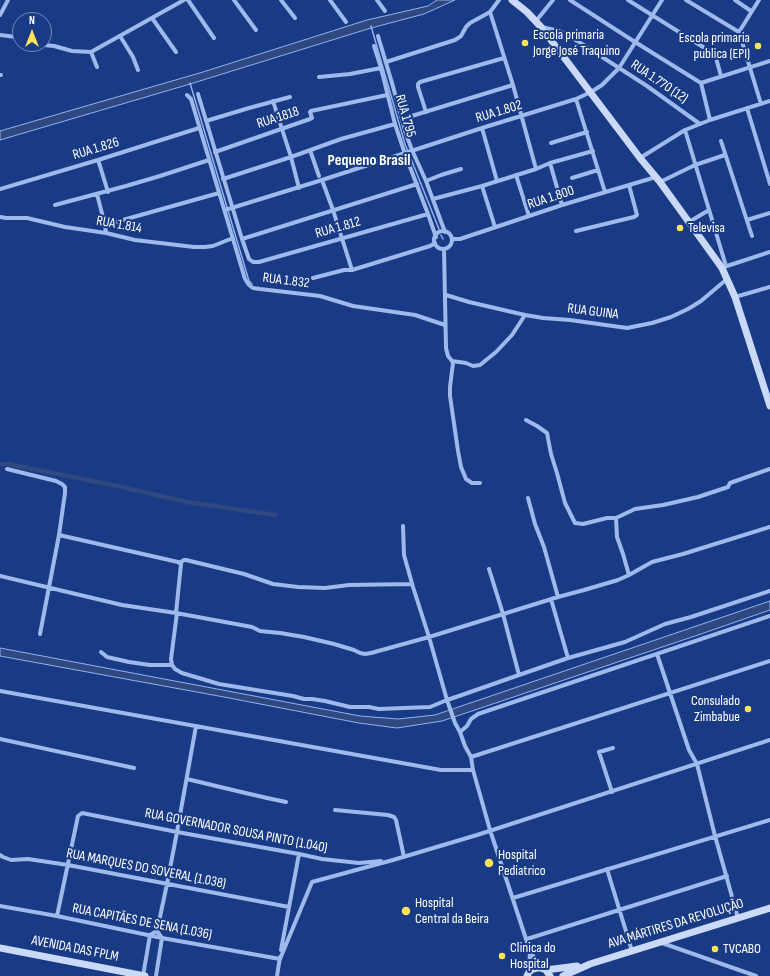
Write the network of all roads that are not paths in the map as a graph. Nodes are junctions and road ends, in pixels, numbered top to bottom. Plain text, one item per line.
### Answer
1 (8, 0) edge
2 (184, 0) edge
3 (188, 0) edge
4 (234, 0) edge
5 (281, 0) edge
6 (330, 0) edge
7 (377, 0) edge
8 (499, 0) edge
9 (512, 0) edge
10 (553, 0) edge
11 (570, 0) edge
12 (628, 0) edge
13 (662, 0) edge
14 (686, 0) edge
15 (735, 0) edge
16 (759, 0) edge
17 (385, 11) dead end
18 (752, 11) junction
19 (490, 12) junction
20 (652, 15) junction
21 (0, 16) edge
22 (152, 18) junction
23 (295, 18) dead end
24 (536, 21) junction
25 (346, 22) dead end
26 (541, 27) junction
27 (256, 30) dead end
28 (739, 32) junction
29 (0, 35) edge
30 (12, 36) edge
31 (120, 36) junction
32 (378, 36) dead end
33 (214, 38) dead end
34 (636, 42) junction
35 (52, 46) edge
36 (374, 46) dead end
37 (91, 52) junction
38 (176, 52) dead end
39 (504, 58) junction
40 (770, 61) edge
41 (386, 62) junction
42 (97, 67) dead end
43 (750, 67) junction
44 (381, 68) junction
45 (618, 68) junction
46 (138, 70) dead end
47 (722, 76) junction
48 (319, 78) dead end
49 (701, 83) junction
50 (513, 85) junction
51 (591, 92) junction
52 (198, 94) dead end
53 (187, 95) dead end
54 (387, 95) junction
55 (290, 97) dead end
56 (576, 99) junction
57 (273, 101) junction
58 (770, 101) edge
59 (761, 104) junction
60 (747, 108) junction
61 (426, 112) junction
62 (521, 116) junction
63 (402, 119) junction
64 (710, 120) junction
65 (206, 121) junction
66 (395, 124) junction
67 (700, 124) junction
68 (199, 128) junction
69 (482, 128) junction
70 (282, 129) junction
71 (685, 130) junction
72 (587, 132) junction
73 (721, 141) dead end
74 (551, 142) dead end
75 (310, 150) junction
76 (412, 150) junction
77 (593, 151) junction
78 (215, 152) junction
79 (405, 154) junction
80 (725, 155) junction
81 (291, 157) junction
82 (640, 158) junction
83 (98, 160) junction
84 (209, 160) junction
85 (550, 163) junction
86 (695, 165) junction
87 (536, 169) junction
88 (461, 170) dead end
89 (598, 170) junction
90 (516, 175) junction
91 (321, 178) junction
92 (572, 178) dead end
93 (223, 179) junction
94 (658, 180) junction
95 (426, 181) junction
96 (497, 181) junction
97 (417, 184) junction
98 (770, 184) edge
99 (629, 185) junction
100 (482, 186) junction
101 (299, 188) junction
102 (0, 189) edge
103 (108, 192) junction
104 (605, 192) junction
105 (219, 193) junction
106 (97, 194) junction
107 (433, 199) junction
108 (55, 205) dead end
109 (562, 205) junction
110 (232, 208) junction
111 (225, 210) junction
112 (333, 210) junction
113 (709, 210) junction
114 (770, 213) edge
115 (428, 214) junction
116 (529, 216) junction
117 (0, 217) edge
118 (747, 220) junction
119 (689, 222) junction
120 (105, 225) junction
121 (495, 228) junction
122 (576, 231) dead end
123 (445, 232) junction
124 (106, 233) junction
125 (436, 236) junction
126 (752, 236) dead end
127 (233, 238) junction
128 (242, 239) junction
129 (342, 239) junction
130 (452, 239) junction
131 (435, 244) junction
132 (444, 249) junction
133 (770, 252) edge
134 (724, 267) junction
135 (352, 270) junction
136 (313, 278) dead end
137 (727, 279) junction
138 (770, 287) edge
139 (446, 295) junction
140 (735, 297) junction
141 (525, 315) junction
142 (445, 325) junction
143 (452, 361) junction
144 (770, 406) edge
145 (526, 420) dead end
146 (7, 469) dead end
147 (770, 469) edge
148 (480, 483) dead end
149 (528, 498) dead end
150 (616, 518) junction
151 (403, 526) dead end
152 (770, 527) edge
153 (59, 535) junction
154 (181, 564) junction
155 (489, 569) dead end
156 (629, 575) junction
157 (0, 576) edge
158 (412, 584) junction
159 (49, 588) junction
160 (770, 591) edge
161 (558, 596) junction
162 (551, 599) junction
163 (176, 613) junction
164 (503, 614) junction
165 (770, 616) edge
166 (40, 634) dead end
167 (429, 637) junction
168 (101, 652) dead end
169 (656, 654) junction
170 (568, 658) junction
171 (770, 661) edge
172 (172, 665) junction
173 (519, 674) junction
174 (0, 691) edge
175 (670, 694) junction
176 (447, 700) junction
177 (196, 726) junction
178 (460, 732) junction
179 (0, 739) edge
180 (770, 740) edge
181 (613, 748) dead end
182 (471, 757) junction
183 (697, 764) junction
184 (134, 768) dead end
185 (473, 770) junction
186 (187, 779) junction
187 (612, 792) junction
188 (286, 802) dead end
189 (335, 810) dead end
190 (770, 820) edge
191 (490, 830) junction
192 (177, 832) junction
193 (715, 836) junction
194 (299, 854) junction
195 (0, 855) edge
196 (404, 857) junction
197 (393, 860) junction
198 (68, 865) junction
199 (607, 869) junction
200 (727, 876) junction
201 (167, 884) junction
202 (513, 898) junction
203 (0, 906) edge
204 (289, 907) junction
205 (770, 908) edge
206 (619, 910) junction
207 (57, 916) junction
208 (738, 918) junction
209 (157, 931) junction
210 (150, 935) junction
211 (162, 938) junction
212 (527, 939) junction
213 (661, 942) junction
214 (0, 948) edge
215 (530, 951) junction
216 (632, 951) junction
217 (280, 959) junction
218 (590, 964) junction
219 (546, 971) edge
220 (527, 974) edge
221 (144, 976) edge
222 (156, 976) edge
223 (277, 976) edge
224 (563, 976) edge
225 (756, 976) edge

1 - 21 street
2 - 22 street
3 - 33 street
4 - 27 street
5 - 23 street
6 - 25 street
7 - 17 street
8 - 19 street
9 - 24 street
10 - 24 street
11 - 34 street
12 - 20 street
13 - 20 street, RUA 1.802
14 - 28 street
15 - 18 street
16 - 18 street
18 - 28 street
19 - 39 street
19 - 41 street
20 - 34 street, RUA 1.802
20 - 47 street
22 - 31 street
22 - 38 street
24 - 26 street
26 - 45 street, RUA 1.770 (12)
26 - 51 street
28 - 43 street
29 - 30 street
31 - 37 street
31 - 46 street
32 - 41 street
34 - 45 street, RUA 1.802
34 - 49 street
35 - 37 street
36 - 44 street, RUA 1795
37 - 42 street
39 - 50 street
39 - 61 street
40 - 43 street
41 - 63 street
43 - 47 street
43 - 59 street
44 - 48 street
44 - 54 street, RUA 1795
45 - 51 street, RUA 1.802
45 - 67 street, RUA 1.770 (12)
47 - 49 street
49 - 64 street
50 - 61 street
50 - 62 street
51 - 56 street, RUA 1.802
51 - 82 street
52 - 65 street
53 - 68 street, RUA 1.832
54 - 66 street, RUA 1795
54 - 70 street, RUA 1818
55 - 57 street
56 - 62 street, RUA 1.802
56 - 72 street
57 - 65 street
57 - 70 street
58 - 59 street
59 - 60 street
60 - 64 street
60 - 98 street
61 - 63 street
62 - 69 street, RUA 1.802
62 - 87 street
63 - 76 street
64 - 67 street
65 - 78 street
66 - 75 street
66 - 79 street, RUA 1795
67 - 71 street
68 - 83 street, RUA 1.826
68 - 84 street, RUA 1.832
69 - 76 street, RUA 1.802
69 - 96 street
70 - 78 street, RUA 1818
70 - 81 street
71 - 82 street
71 - 86 street
72 - 74 street
72 - 77 street
73 - 80 street
75 - 81 street
75 - 91 street
76 - 79 street, RUA 1.802
76 - 95 street
77 - 85 street
77 - 89 street
78 - 93 street
79 - 91 street, RUA 1.802
79 - 97 street, RUA 1795
80 - 86 street, RUA 1.800
80 - 118 street
81 - 93 street
81 - 101 street
82 - 94 street
83 - 102 street, RUA 1.826
83 - 103 street
84 - 103 street
84 - 105 street, RUA 1.832
85 - 87 street
85 - 109 street
86 - 94 street, RUA 1.800
86 - 113 street
87 - 90 street
88 - 95 street
89 - 92 street
89 - 104 street
90 - 96 street
90 - 116 street
91 - 101 street, RUA 1.802
91 - 112 street
93 - 110 street
94 - 99 street, RUA 1.800
94 - 119 street
95 - 107 street
96 - 100 street
97 - 112 street
97 - 115 street, RUA 1795
99 - 104 street, RUA 1.800
99 - 122 street
100 - 107 street
100 - 121 street
101 - 110 street, RUA 1.802
103 - 106 street
104 - 109 street, RUA 1.800
105 - 111 street, RUA 1.832
105 - 120 street
106 - 108 street
106 - 120 street
107 - 123 street
109 - 116 street, RUA 1.800
110 - 111 street, RUA 1.802
110 - 128 street
111 - 127 street, RUA 1.832
112 - 128 street
112 - 129 street
113 - 119 street
113 - 134 street
114 - 118 street
115 - 125 street, RUA 1795
115 - 129 street, RUA 1.812
116 - 121 street, RUA 1.800
117 - 124 street, RUA 1.814
118 - 126 street
119 - 134 street
120 - 124 street
121 - 130 street, RUA 1.800
123 - 125 street
123 - 130 street
124 - 127 street, RUA 1.814
125 - 131 street
127 - 142 street, RUA 1.832
128 - 129 street, RUA 1.812
129 - 135 street
130 - 132 street
131 - 132 street
131 - 135 street
132 - 139 street
133 - 134 street
134 - 137 street
135 - 136 street
137 - 140 street
137 - 141 street, RUA GUINA
138 - 140 street
139 - 141 street, RUA GUINA
139 - 142 street
140 - 144 street
141 - 143 street
142 - 143 street
143 - 148 street
145 - 150 street
146 - 153 street
147 - 150 street
149 - 161 street
150 - 156 street
151 - 158 street
152 - 156 street
153 - 154 street
153 - 159 street
154 - 158 street
154 - 163 street
155 - 164 street
156 - 161 street
157 - 159 street
158 - 167 street
159 - 163 street
159 - 166 street
160 - 170 street
161 - 162 street
162 - 164 street
162 - 170 street
163 - 167 street
163 - 172 street
164 - 167 street
164 - 173 street
165 - 169 street
167 - 176 street
168 - 172 street
169 - 175 street
169 - 178 street
170 - 173 street
171 - 175 street
172 - 176 street
173 - 176 street
174 - 177 street
175 - 182 street
175 - 183 street
176 - 178 street
177 - 185 street
177 - 186 street
178 - 182 street
179 - 184 street
180 - 183 street
181 - 187 street
182 - 185 street
183 - 187 street
183 - 193 street
185 - 191 street
186 - 188 street
186 - 192 street
187 - 191 street
189 - 196 street
190 - 193 street
191 - 196 street
191 - 202 street
192 - 194 street, RUA GOVERNADOR SOUSA PINTO (1.040)
192 - 198 street, RUA GOVERNADOR SOUSA PINTO (1.040)
192 - 201 street
193 - 199 street
193 - 200 street
194 - 197 street, RUA GOVERNADOR SOUSA PINTO (1.040)
194 - 204 street
195 - 198 street, RUA MARQUES DO SOVERAL (1.038)
196 - 197 street
197 - 217 street
198 - 201 street, RUA MARQUES DO SOVERAL (1.038)
198 - 207 street
199 - 202 street
199 - 206 street
200 - 206 street
200 - 208 street
201 - 204 street, RUA MARQUES DO SOVERAL (1.038)
201 - 209 street
202 - 212 street
203 - 207 street, RUA CAPITÃES DE SENA (1.036)
204 - 217 street
205 - 208 street, AVA MÁRTIRES DA REVOLUÇÃO
206 - 212 street
206 - 216 street
207 - 210 street, RUA CAPITÃES DE SENA (1.036)
208 - 213 street, AVA MÁRTIRES DA REVOLUÇÃO
209 - 210 street
209 - 211 street
210 - 211 street, RUA CAPITÃES DE SENA (1.036)
210 - 221 street
211 - 217 street, RUA CAPITÃES DE SENA (1.036)
211 - 222 street
212 - 215 street
213 - 216 street, AVA MÁRTIRES DA REVOLUÇÃO
213 - 225 street
214 - 221 street, AVENIDA DAS FPLM
215 - 219 street
215 - 220 street
216 - 218 street, AVA MÁRTIRES DA REVOLUÇÃO
217 - 223 street
218 - 219 street
218 - 224 street
219 - 220 street

